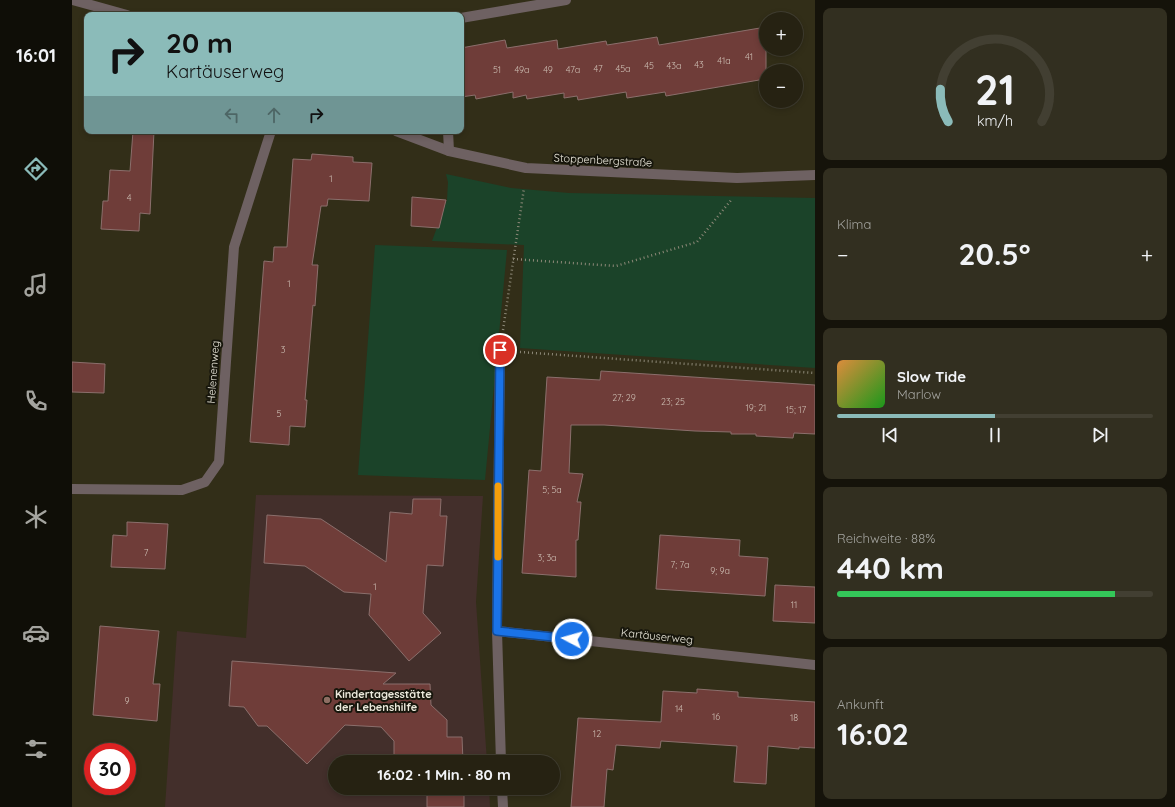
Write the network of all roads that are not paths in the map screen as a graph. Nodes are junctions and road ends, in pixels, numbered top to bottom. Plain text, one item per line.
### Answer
1 (72, 0) edge
2 (566, 0) edge
3 (116, 12) edge
4 (464, 17) edge
5 (270, 134) edge
6 (404, 134) edge
7 (448, 134) edge
8 (449, 151) junction
9 (815, 175) edge
10 (500, 350) road end
11 (72, 489) edge
12 (497, 631) junction
13 (815, 664) edge
14 (501, 755) edge
15 (502, 795) edge
16 (503, 807) edge

1 - 3 street
2 - 4 street
5 - 11 street, Helenenweg
6 - 8 street, Stoppenbergstraße
7 - 8 street
8 - 9 street, Stoppenbergstraße
10 - 12 street
12 - 13 street, Kartäuserweg
12 - 14 street
15 - 16 street

